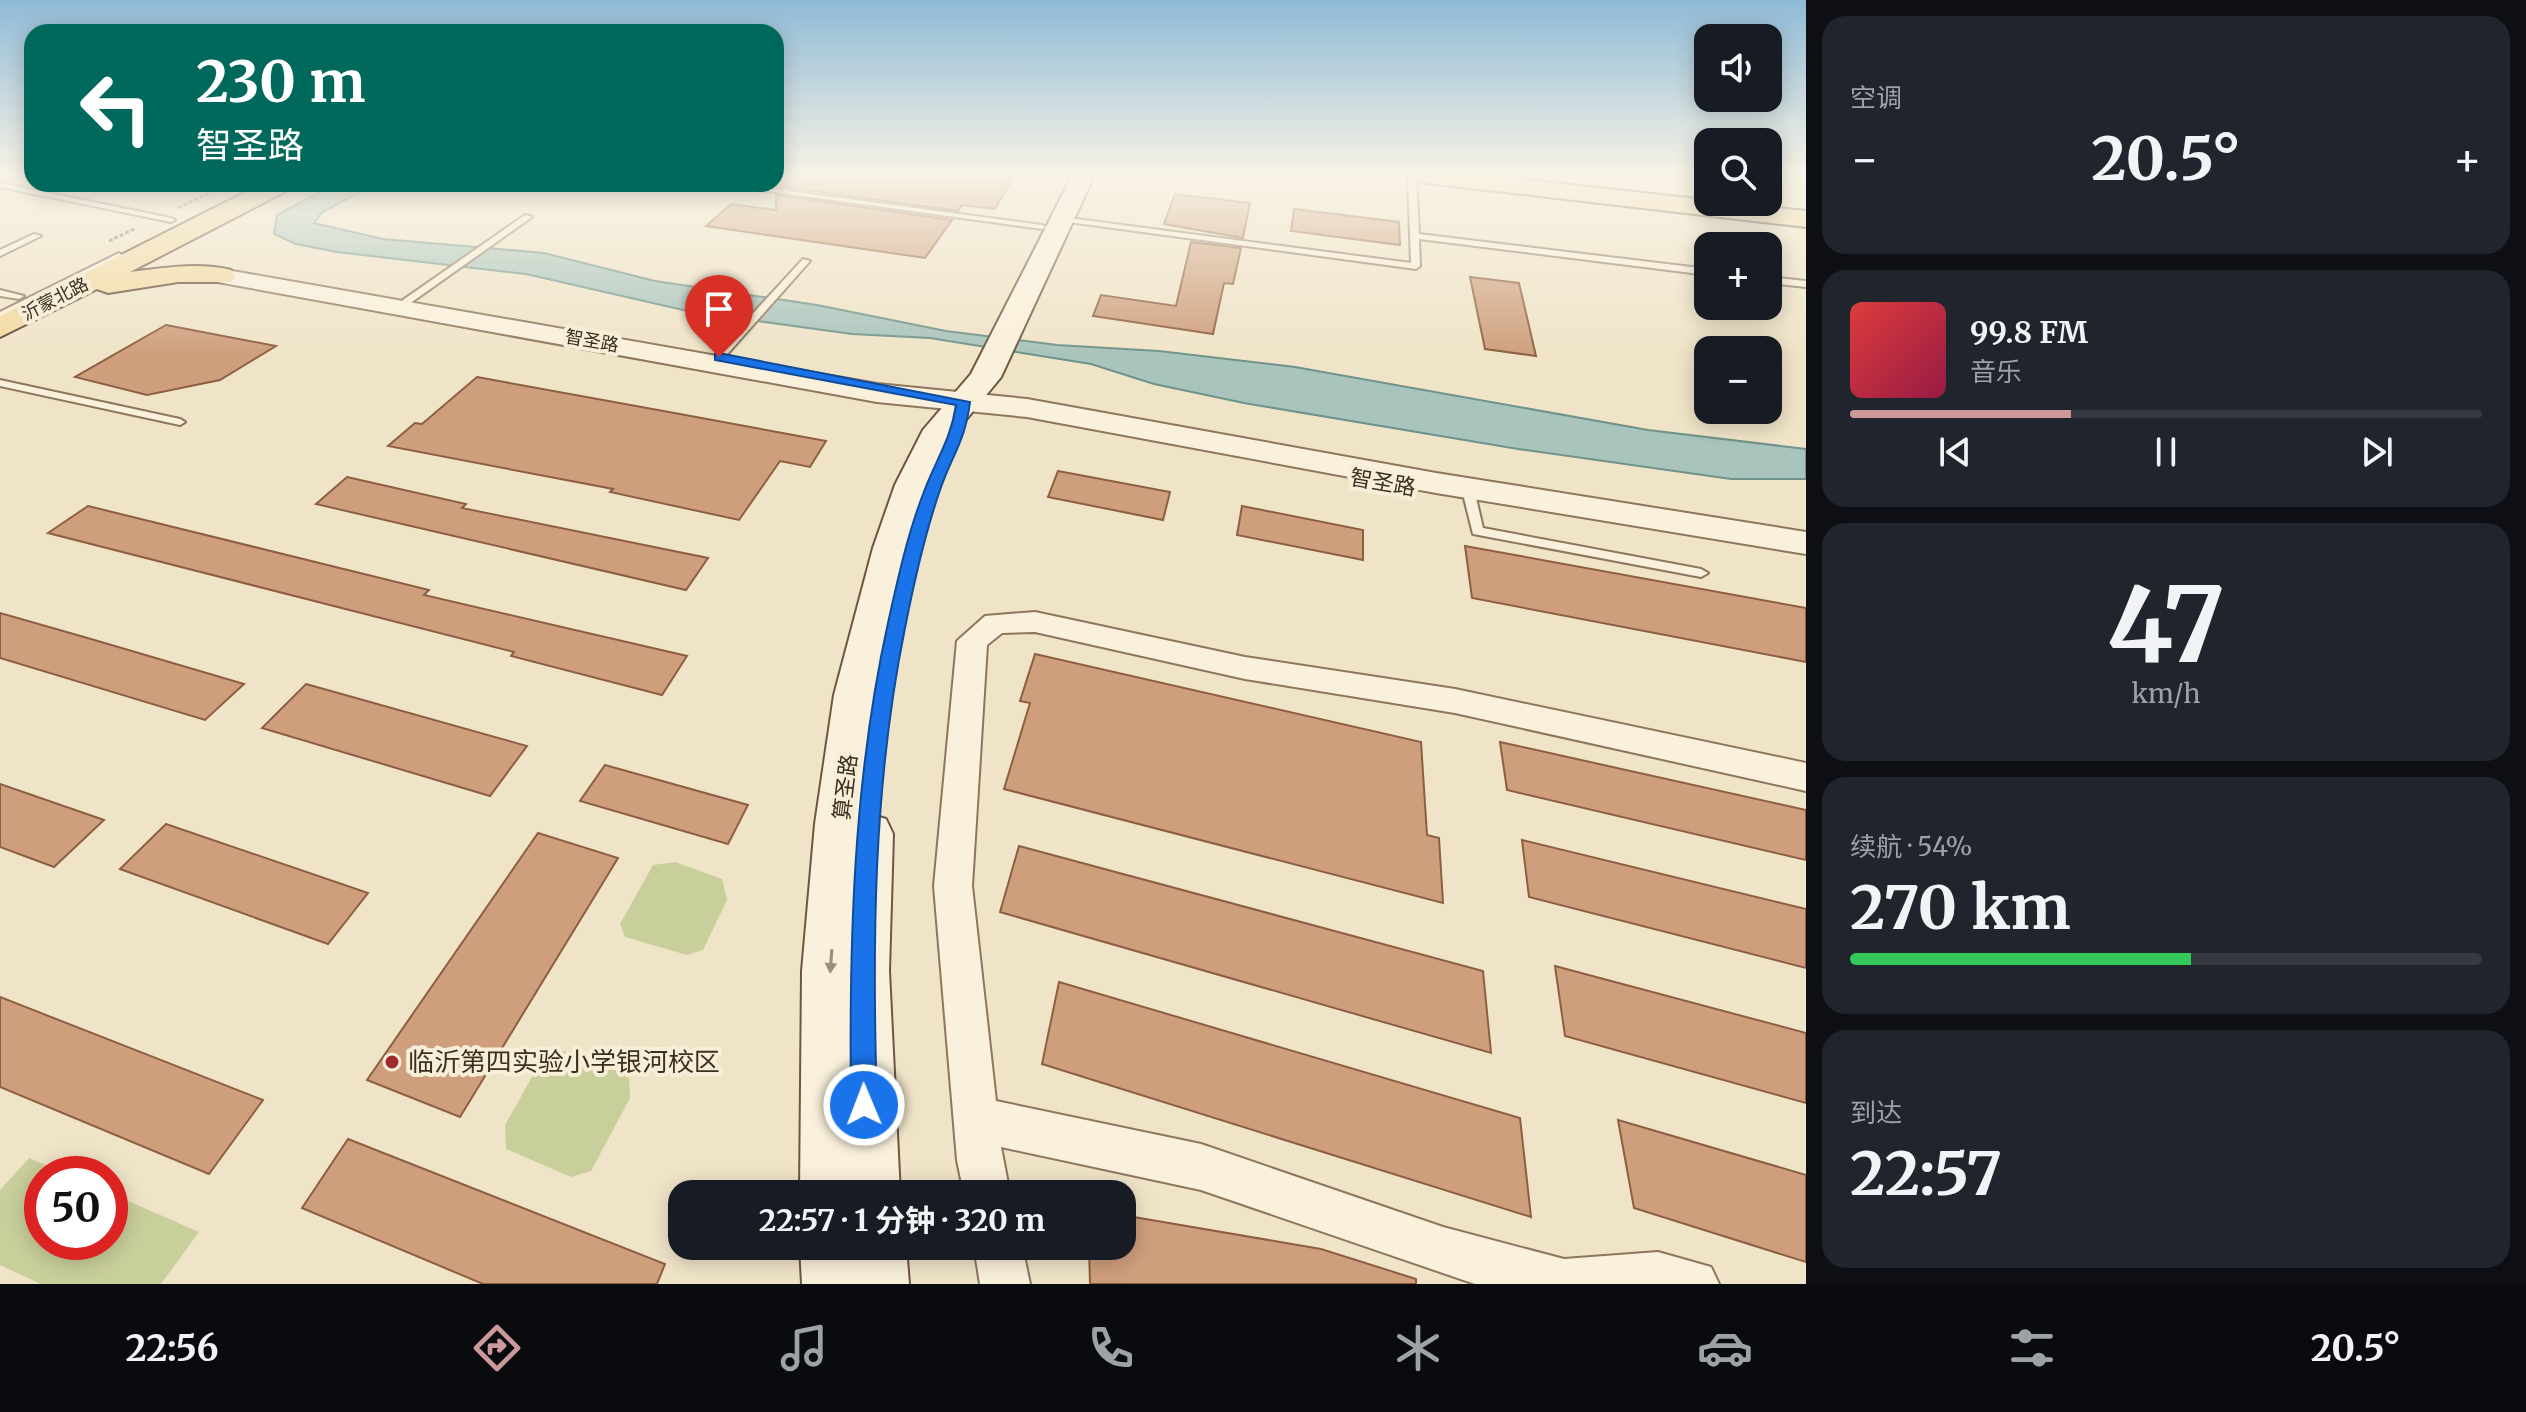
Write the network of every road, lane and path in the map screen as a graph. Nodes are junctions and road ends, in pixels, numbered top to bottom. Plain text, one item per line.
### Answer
1 (37, 236) dead end
2 (122, 236) edge
3 (134, 236) edge
4 (154, 236) edge
5 (171, 236) edge
6 (200, 236) edge
7 (501, 236) edge
8 (1045, 236) edge
9 (1161, 236) edge
10 (1415, 236) joint
11 (105, 243) dead end
12 (0, 245) edge
13 (13, 247) junction
14 (0, 253) edge
15 (806, 261) dead end
16 (1694, 270) edge
17 (224, 274) junction
18 (1782, 281) edge
19 (1806, 284) edge
20 (406, 302) junction
21 (13, 303) edge
22 (0, 328) edge
23 (719, 357) junction
24 (0, 383) edge
25 (963, 402) junction
26 (180, 422) dead end
27 (1470, 498) junction
28 (1806, 543) edge
29 (1806, 552) edge
30 (1701, 573) dead end
31 (1806, 777) edge
32 (976, 1119) junction
33 (832, 1180) edge
34 (868, 1180) edge
35 (985, 1180) edge
36 (835, 1260) edge
37 (873, 1260) edge
38 (1001, 1260) edge
39 (836, 1284) edge
40 (875, 1284) edge
41 (1005, 1284) edge
42 (1694, 1284) edge

1 - 13 lane
2 - 11 path
3 - 21 main road, 沂蒙北路
4 - 21 lane
5 - 21 main road, 沂蒙北路
6 - 17 main road
7 - 20 lane
8 - 25 main road, 算圣路
9 - 10 lane
10 - 16 lane
12 - 13 lane
13 - 14 lane
15 - 23 lane
17 - 20 street, 智圣路
17 - 21 main road
17 - 25 street, 智圣路
18 - 19 lane
20 - 23 street, 智圣路
21 - 22 main road, 沂蒙北路
23 - 25 street, 智圣路
24 - 26 lane
25 - 27 street, 智圣路
25 - 28 street, 智圣路
25 -> 33 main road, 算圣路
25 - 34 main road, 算圣路
27 - 29 street, 智圣路
27 - 30 lane
31 - 32 street
32 - 35 street
32 - 42 street
36 - 39 main road
37 - 40 main road
38 - 41 street

